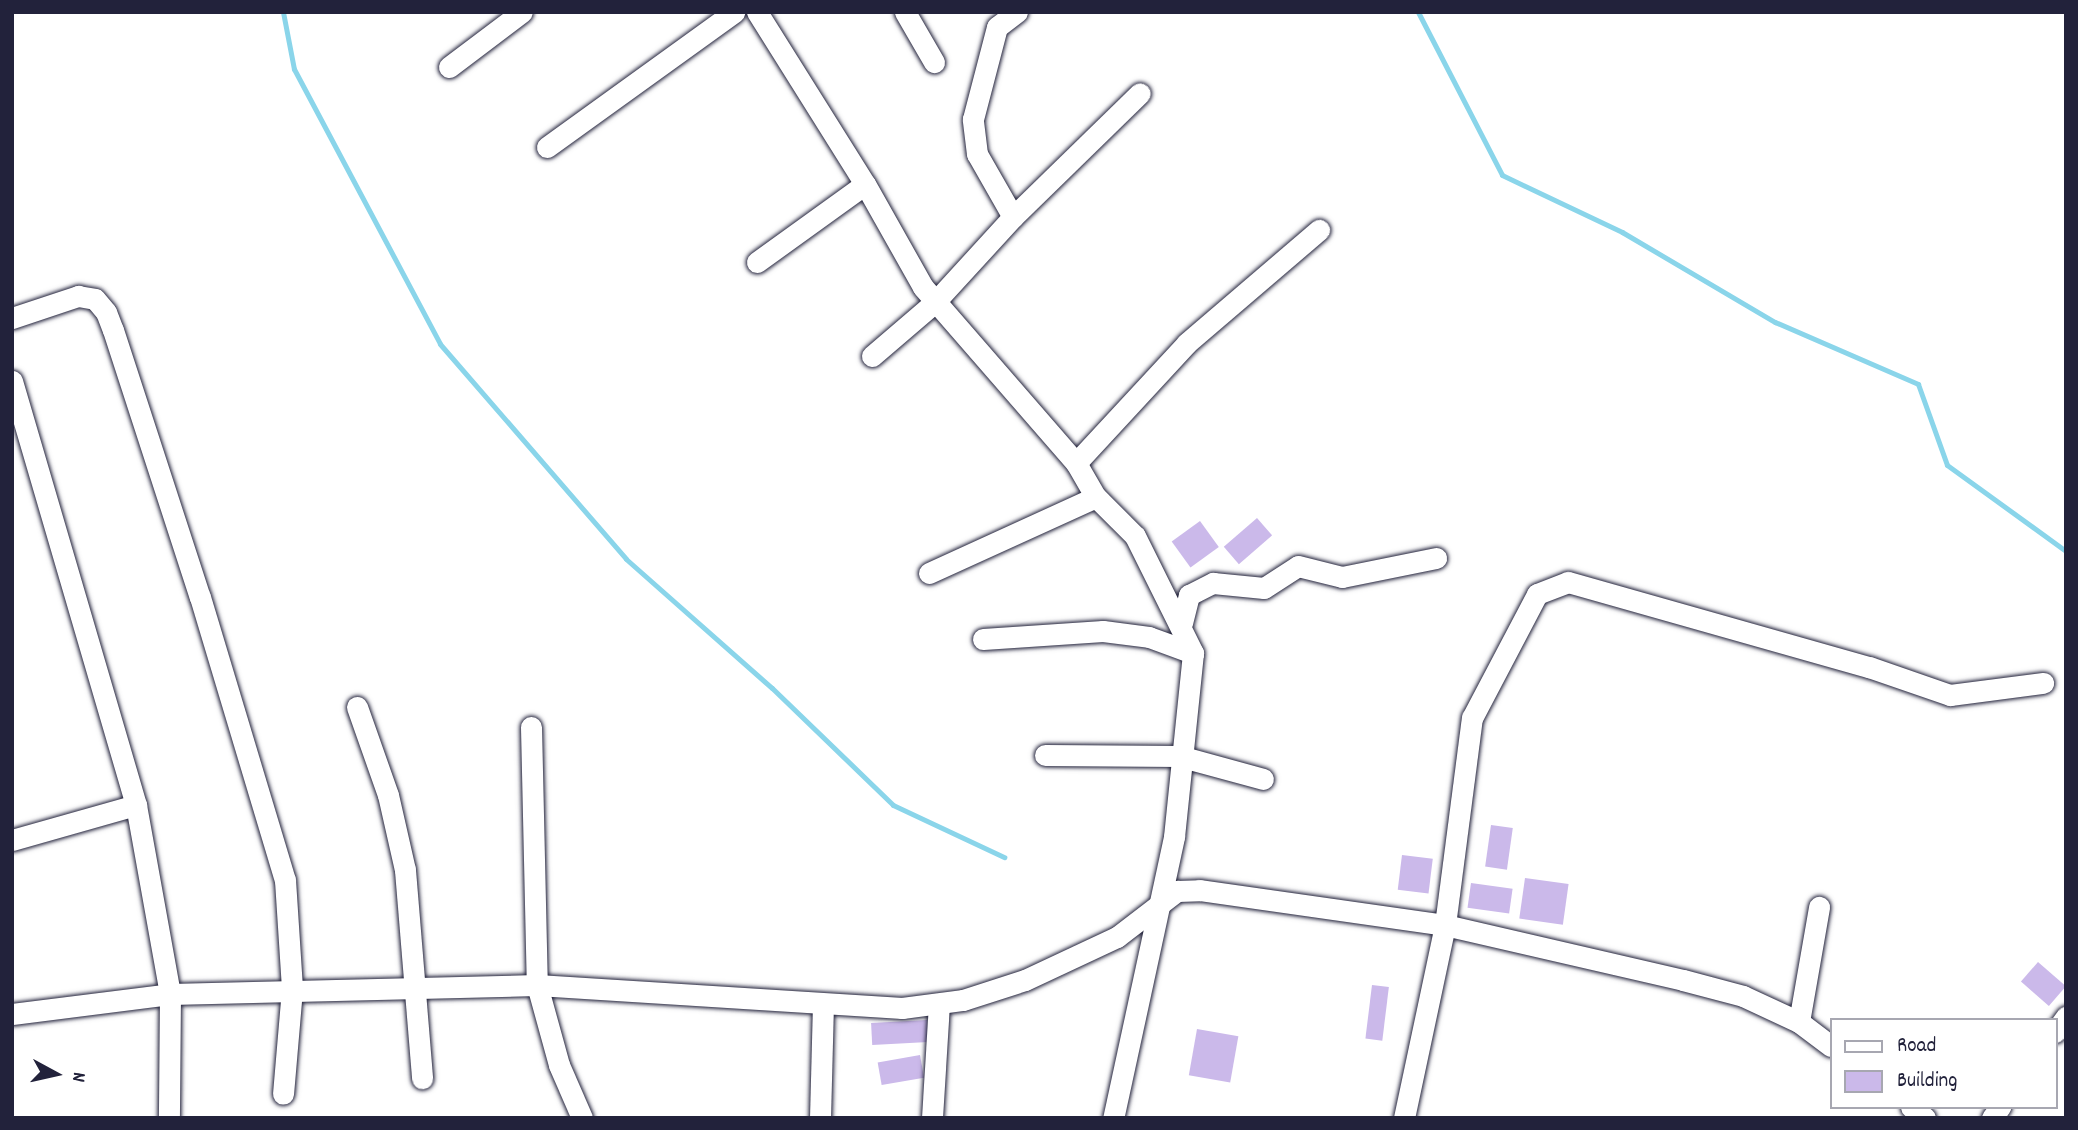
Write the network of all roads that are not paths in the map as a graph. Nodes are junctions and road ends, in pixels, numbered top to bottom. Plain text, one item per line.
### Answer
1 (522, 12) edge
2 (734, 12) edge
3 (757, 12) edge
4 (905, 12) edge
5 (1017, 12) edge
6 (934, 62) dead end
7 (449, 67) dead end
8 (1140, 93) dead end
9 (547, 147) dead end
10 (865, 184) junction
11 (1013, 217) junction
12 (1319, 230) dead end
13 (757, 262) dead end
14 (935, 302) junction
15 (12, 318) edge
16 (872, 356) dead end
17 (12, 381) edge
18 (22, 448) edge
19 (1076, 463) junction
20 (1096, 497) junction
21 (1436, 558) dead end
22 (929, 573) dead end
23 (1182, 623) junction
24 (983, 639) dead end
25 (1193, 653) junction
26 (2043, 683) dead end
27 (357, 707) dead end
28 (531, 726) dead end
29 (1045, 755) dead end
30 (1179, 756) junction
31 (1263, 779) dead end
32 (136, 806) junction
33 (12, 840) edge
34 (1160, 901) junction
35 (1819, 907) dead end
36 (1445, 925) junction
37 (537, 985) junction
38 (413, 987) junction
39 (292, 989) junction
40 (170, 994) junction
41 (939, 1004) junction
42 (823, 1006) junction
43 (12, 1014) edge
44 (1799, 1022) junction
45 (1829, 1044) edge
46 (422, 1079) dead end
47 (283, 1094) dead end
48 (169, 1118) edge
49 (582, 1118) edge
50 (820, 1118) edge
51 (932, 1118) edge
52 (1113, 1118) edge
53 (1404, 1118) edge

1 - 7 street
2 - 9 street
3 - 10 street
4 - 6 street
5 - 11 street
8 - 11 street
10 - 13 street
10 - 14 street
11 - 14 street
12 - 19 street
14 - 16 street
14 - 19 street
15 - 39 street
17 - 18 street
18 - 32 street
19 - 20 street
20 - 22 street
20 - 23 street
21 - 23 street
23 - 25 street
24 - 25 street
25 - 30 street
26 - 36 street
27 - 38 street
28 - 37 street
29 - 30 street
30 - 31 street
30 - 34 street
32 - 33 street
32 - 40 street
34 - 36 street
34 - 41 street
34 - 52 street
35 - 44 street
36 - 44 street
36 - 53 street
37 - 38 street
37 - 42 street
37 - 49 street
38 - 39 street
38 - 46 street
39 - 40 street
39 - 47 street
40 - 43 street
40 - 48 street
41 - 42 street
41 - 51 street
42 - 50 street
44 - 45 street

